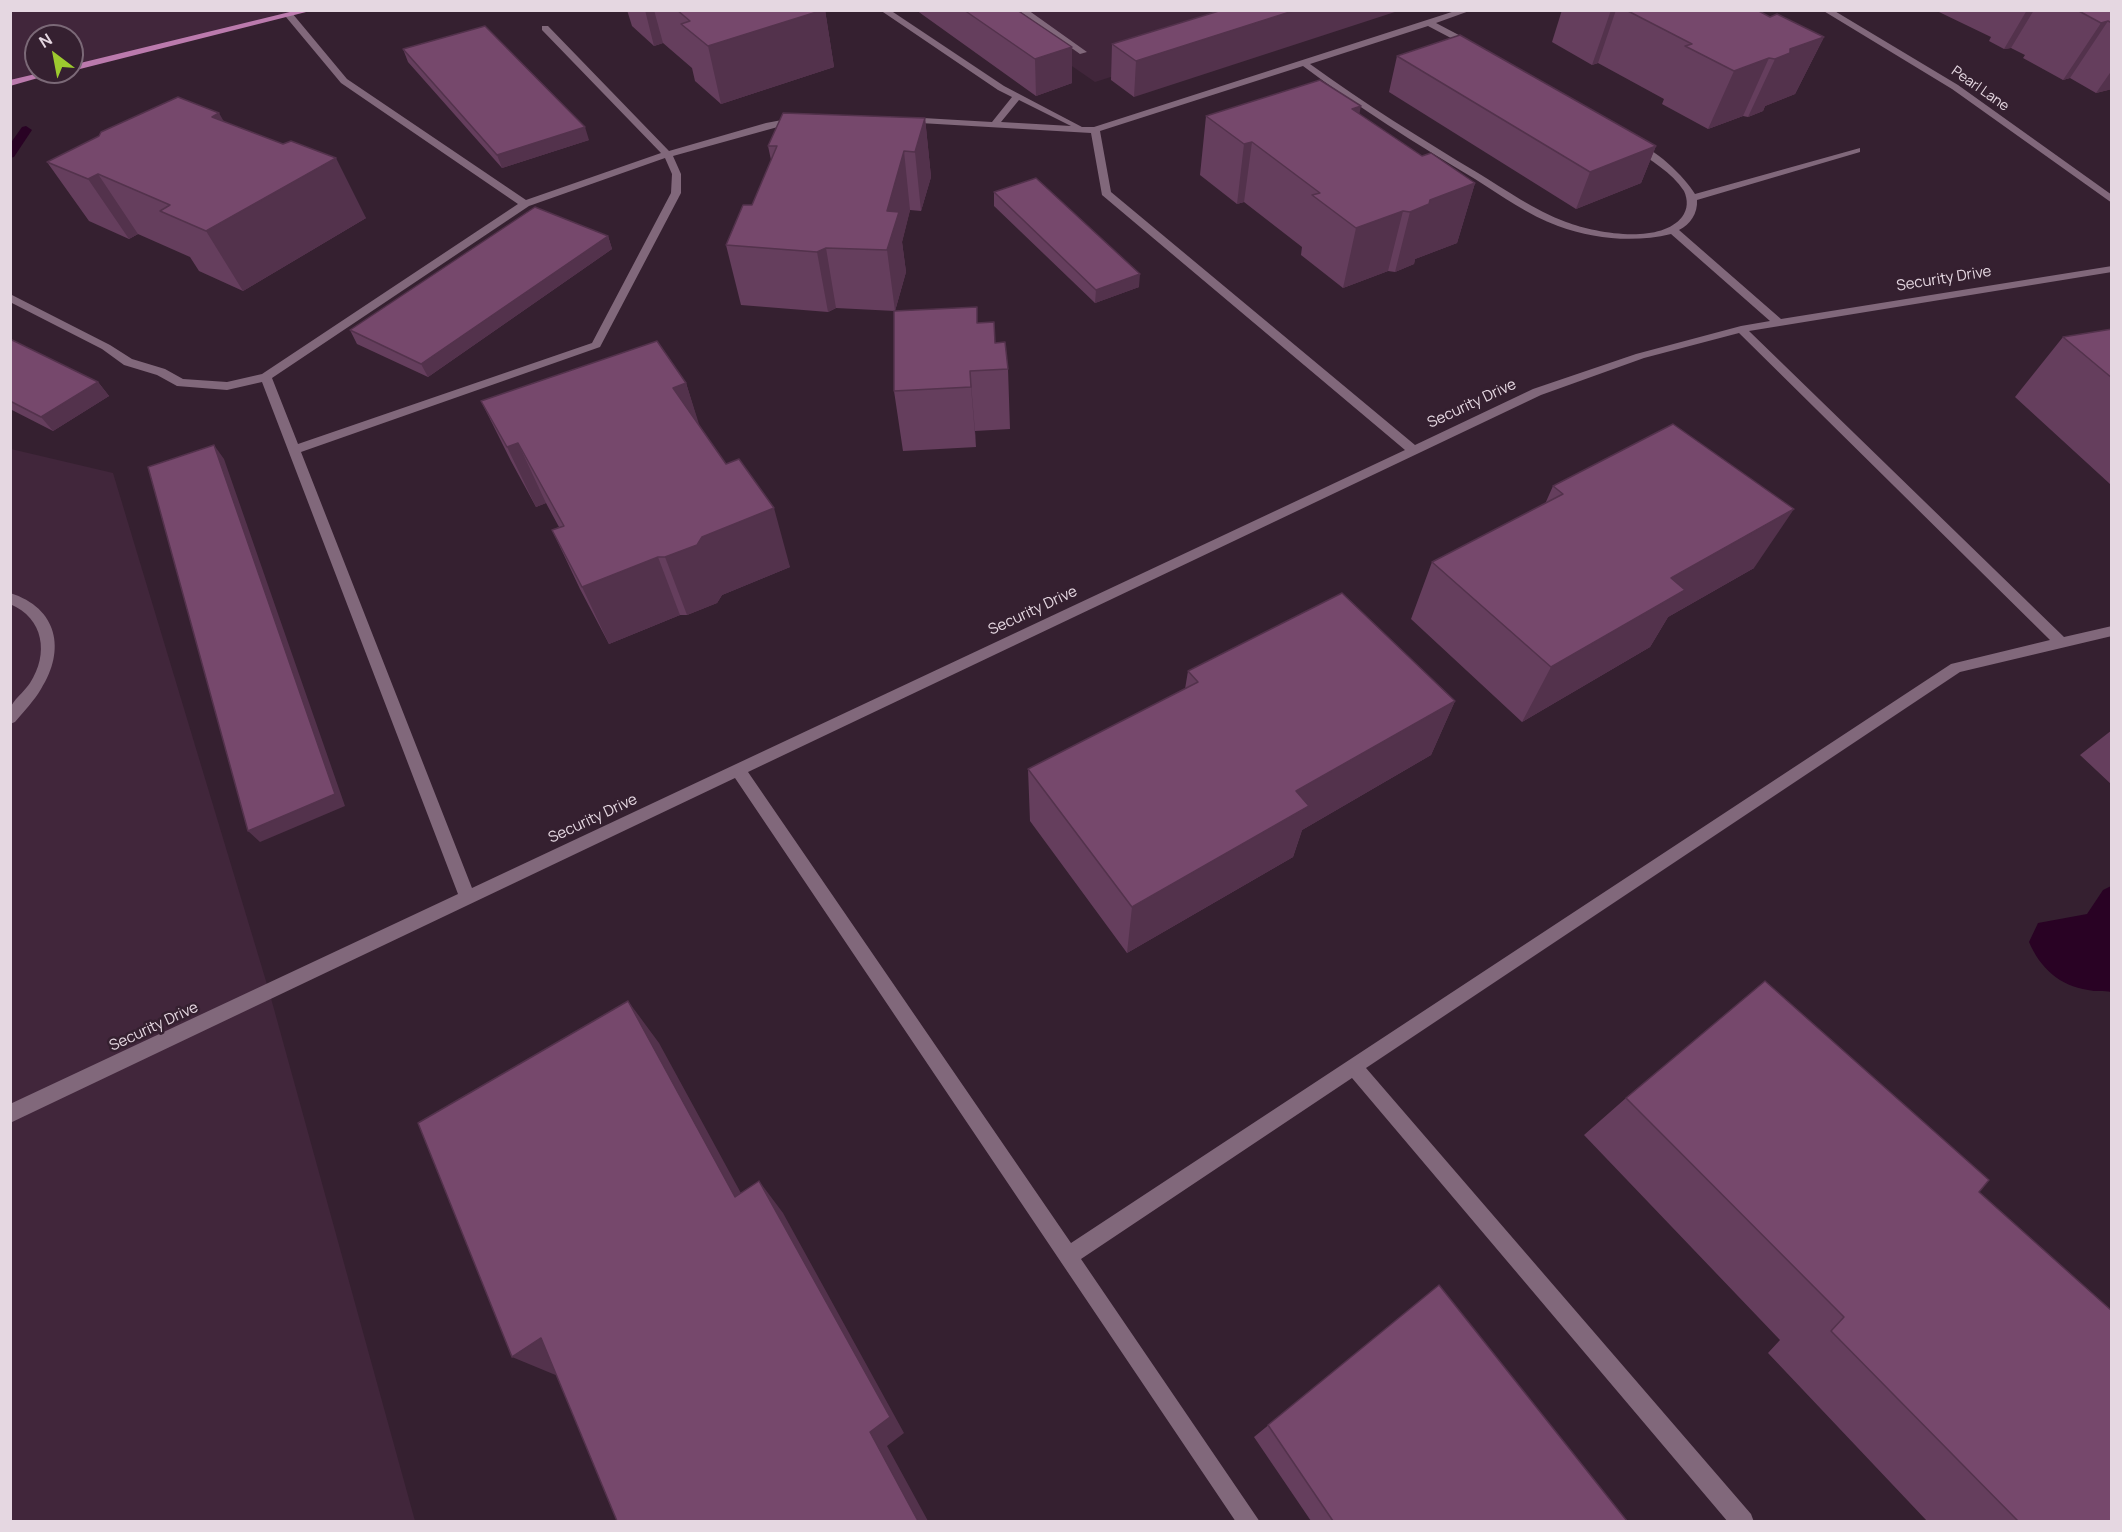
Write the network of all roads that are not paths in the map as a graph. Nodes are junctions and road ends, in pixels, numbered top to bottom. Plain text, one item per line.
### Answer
1 (310, 10) edge
2 (884, 10) edge
3 (1022, 10) edge
4 (1468, 10) edge
5 (1826, 10) edge
6 (290, 15) junction
7 (1430, 23) junction
8 (545, 28) dead end
9 (1083, 52) dead end
10 (1485, 54) edge
11 (1304, 63) junction
12 (84, 65) edge
13 (1017, 98) junction
14 (812, 119) edge
15 (891, 119) edge
16 (994, 125) junction
17 (1095, 130) junction
18 (1623, 138) edge
19 (1857, 150) dead end
20 (668, 154) junction
21 (1692, 198) junction
22 (2112, 200) edge
23 (525, 204) junction
24 (1672, 230) junction
25 (2112, 269) edge
26 (10, 297) edge
27 (1778, 322) junction
28 (1741, 329) junction
29 (266, 377) junction
30 (294, 450) junction
31 (1413, 450) junction
32 (10, 598) edge
33 (2112, 631) edge
34 (2061, 643) junction
35 (10, 718) edge
36 (737, 769) junction
37 (467, 897) junction
38 (1353, 1066) junction
39 (10, 1114) edge
40 (1068, 1256) junction
41 (1249, 1521) edge
42 (1743, 1521) edge

1 - 6 main road
2 - 13 street
3 - 9 street
4 - 7 street
5 - 22 street, Pearl Lane
6 - 12 main road
6 - 23 street
7 - 10 street
7 - 11 street
8 - 20 street
11 - 17 street
11 - 24 street
13 - 16 street
13 - 17 street
14 - 20 street
15 - 16 street
16 - 17 street
17 - 31 street
18 - 21 street
19 - 21 street
20 - 23 street
20 - 30 street
21 - 24 street
23 - 29 street
24 - 27 street
25 - 27 street, Security Drive
26 - 29 street
27 - 28 street, Security Drive
28 - 31 street, Security Drive
28 - 34 street
29 - 30 street
30 - 37 street
31 - 36 street, Security Drive
32 - 35 street
33 - 34 street
34 - 38 street
36 - 37 street, Security Drive
36 - 40 street
37 - 39 street, Security Drive
38 - 40 street
38 - 42 street
40 - 41 street

